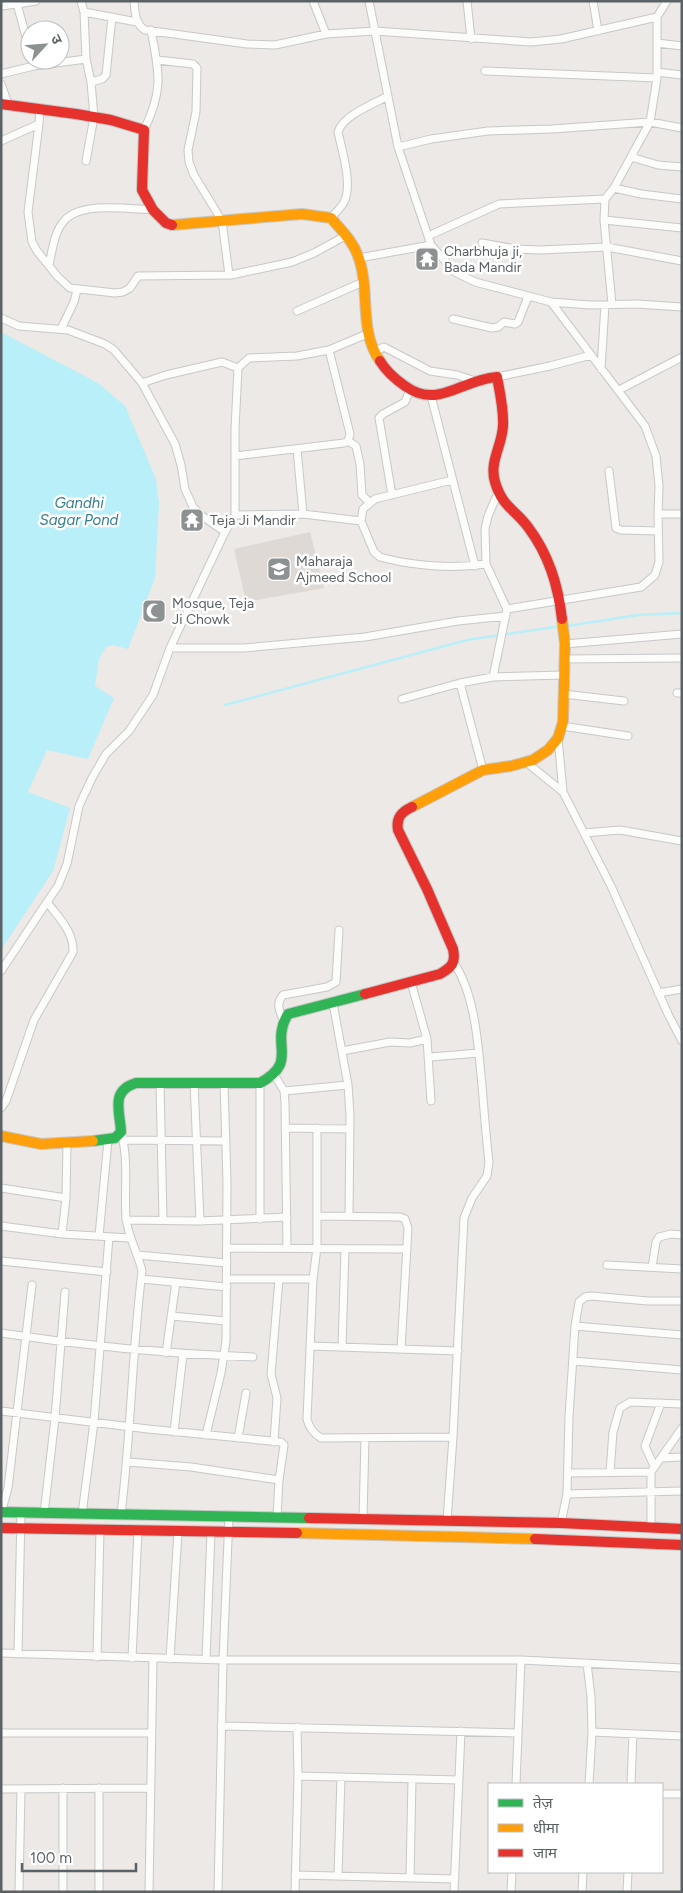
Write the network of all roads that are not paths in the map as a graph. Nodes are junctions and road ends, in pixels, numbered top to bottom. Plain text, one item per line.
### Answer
1 (36, 1) edge
2 (80, 1) edge
3 (134, 1) edge
4 (313, 1) edge
5 (369, 1) edge
6 (467, 1) edge
7 (593, 1) edge
8 (668, 1) edge
9 (16, 3) edge
10 (1, 6) edge
11 (84, 12) junction
12 (112, 17) junction
13 (657, 17) junction
14 (21, 20) edge
15 (137, 22) junction
16 (152, 30) junction
17 (598, 31) junction
18 (375, 32) junction
19 (326, 34) junction
20 (471, 39) junction
21 (657, 44) junction
22 (682, 46) edge
23 (86, 59) junction
24 (70, 60) edge
25 (157, 60) junction
26 (20, 67) edge
27 (485, 71) dead end
28 (1, 74) edge
29 (657, 75) junction
30 (682, 75) edge
31 (91, 82) junction
32 (1, 84) edge
33 (388, 96) junction
34 (5, 104) edge
35 (40, 108) junction
36 (94, 117) junction
37 (650, 122) junction
38 (39, 124) junction
39 (682, 128) edge
40 (144, 130) junction
41 (1, 141) edge
42 (398, 147) junction
43 (631, 157) junction
44 (86, 161) dead end
45 (682, 167) edge
46 (614, 188) junction
47 (605, 199) junction
48 (682, 199) edge
49 (153, 210) junction
50 (331, 218) junction
51 (604, 220) junction
52 (222, 221) junction
53 (682, 228) edge
54 (345, 236) junction
55 (428, 236) junction
56 (482, 243) dead end
57 (431, 245) junction
58 (607, 247) junction
59 (359, 258) junction
60 (682, 261) edge
61 (49, 265) junction
62 (229, 274) junction
63 (363, 282) junction
64 (77, 290) junction
65 (528, 297) junction
66 (551, 302) junction
67 (609, 305) junction
68 (682, 307) edge
69 (297, 311) dead end
70 (1, 318) edge
71 (453, 319) dead end
72 (61, 329) junction
73 (367, 334) junction
74 (329, 350) junction
75 (374, 352) junction
76 (591, 355) junction
77 (682, 357) edge
78 (238, 368) junction
79 (602, 369) junction
80 (497, 377) junction
81 (472, 380) junction
82 (142, 384) junction
83 (410, 390) junction
84 (619, 390) junction
85 (431, 396) junction
86 (348, 441) junction
87 (297, 449) junction
88 (235, 456) junction
89 (609, 471) dead end
90 (452, 480) junction
91 (498, 493) junction
92 (392, 495) junction
93 (370, 503) junction
94 (303, 514) junction
95 (658, 514) junction
96 (682, 514) edge
97 (235, 515) junction
98 (361, 521) junction
99 (658, 531) junction
100 (225, 532) junction
101 (486, 564) junction
102 (475, 566) junction
103 (560, 601) junction
104 (506, 612) junction
105 (682, 634) edge
106 (564, 642) junction
107 (170, 648) junction
108 (682, 658) edge
109 (564, 659) junction
110 (563, 675) junction
111 (493, 676) junction
112 (460, 683) junction
113 (563, 694) junction
114 (402, 699) dead end
115 (624, 701) dead end
116 (562, 726) junction
117 (628, 736) dead end
118 (558, 738) junction
119 (526, 762) junction
120 (484, 770) junction
121 (563, 792) junction
122 (584, 833) junction
123 (682, 841) edge
124 (47, 902) junction
125 (339, 930) dead end
126 (454, 963) junction
127 (1, 971) edge
128 (411, 982) junction
129 (682, 989) edge
130 (658, 993) junction
131 (333, 1003) junction
132 (283, 1019) junction
133 (680, 1031) edge
134 (428, 1039) junction
135 (682, 1041) edge
136 (342, 1051) junction
137 (479, 1053) junction
138 (430, 1057) junction
139 (275, 1076) junction
140 (160, 1083) junction
141 (194, 1083) junction
142 (224, 1083) junction
143 (260, 1083) junction
144 (348, 1085) junction
145 (284, 1091) junction
146 (432, 1101) dead end
147 (1, 1108) edge
148 (285, 1128) junction
149 (317, 1128) junction
150 (350, 1129) junction
151 (1, 1136) edge
152 (122, 1136) junction
153 (108, 1140) junction
154 (160, 1141) junction
155 (197, 1141) junction
156 (226, 1141) junction
157 (66, 1143) junction
158 (1, 1188) edge
159 (66, 1198) junction
160 (317, 1216) junction
161 (349, 1216) junction
162 (287, 1217) junction
163 (260, 1219) junction
164 (126, 1220) junction
165 (163, 1220) junction
166 (227, 1220) junction
167 (200, 1221) junction
168 (1, 1226) edge
169 (62, 1234) junction
170 (682, 1235) edge
171 (99, 1236) junction
172 (109, 1237) junction
173 (130, 1238) junction
174 (227, 1248) junction
175 (287, 1248) junction
176 (317, 1248) junction
177 (346, 1249) junction
178 (407, 1249) junction
179 (137, 1255) junction
180 (1, 1261) edge
181 (227, 1263) junction
182 (608, 1266) dead end
183 (652, 1267) junction
184 (682, 1269) edge
185 (107, 1272) junction
186 (141, 1279) junction
187 (227, 1279) junction
188 (279, 1279) junction
189 (313, 1279) junction
190 (176, 1282) junction
191 (32, 1285) dead end
192 (227, 1287) junction
193 (66, 1292) dead end
194 (682, 1301) edge
195 (171, 1316) junction
196 (226, 1321) junction
197 (575, 1326) junction
198 (1, 1333) edge
199 (682, 1335) edge
200 (27, 1337) junction
201 (61, 1342) junction
202 (310, 1346) junction
203 (99, 1347) junction
204 (342, 1347) junction
205 (402, 1349) junction
206 (134, 1350) junction
207 (458, 1351) junction
208 (166, 1353) junction
209 (183, 1354) junction
210 (224, 1356) junction
211 (253, 1357) dead end
212 (573, 1361) junction
213 (682, 1370) edge
214 (246, 1393) dead end
215 (661, 1403) junction
216 (682, 1404) edge
217 (1, 1411) edge
218 (17, 1413) junction
219 (55, 1418) junction
220 (94, 1422) junction
221 (130, 1427) junction
222 (682, 1428) edge
223 (174, 1432) junction
224 (206, 1435) junction
225 (453, 1437) junction
226 (238, 1438) junction
227 (365, 1438) junction
228 (274, 1442) junction
229 (682, 1457) edge
230 (661, 1458) junction
231 (128, 1462) junction
232 (652, 1469) junction
233 (610, 1472) junction
234 (568, 1473) junction
235 (279, 1480) junction
236 (682, 1491) edge
237 (650, 1492) junction
238 (568, 1494) junction
239 (7, 1510) edge
240 (44, 1514) junction
241 (82, 1514) junction
242 (121, 1514) junction
243 (229, 1516) junction
244 (277, 1517) junction
245 (308, 1518) junction
246 (363, 1519) junction
247 (447, 1520) junction
248 (482, 1521) junction
249 (502, 1522) junction
250 (561, 1523) junction
251 (1, 1528) edge
252 (651, 1528) junction
253 (667, 1529) junction
254 (682, 1529) edge
255 (20, 1530) junction
256 (100, 1530) junction
257 (138, 1531) junction
258 (178, 1532) junction
259 (211, 1532) junction
260 (228, 1533) junction
261 (309, 1534) junction
262 (481, 1538) junction
263 (504, 1538) junction
264 (666, 1545) junction
265 (682, 1546) edge
266 (1, 1653) edge
267 (18, 1654) junction
268 (97, 1657) junction
269 (132, 1658) junction
270 (153, 1658) junction
271 (170, 1658) junction
272 (206, 1659) junction
273 (223, 1660) junction
274 (521, 1660) junction
275 (587, 1663) junction
276 (682, 1668) edge
277 (221, 1726) junction
278 (297, 1727) junction
279 (461, 1732) junction
280 (592, 1732) junction
281 (1, 1733) edge
282 (152, 1733) junction
283 (518, 1733) junction
284 (634, 1734) junction
285 (682, 1736) edge
286 (298, 1776) junction
287 (341, 1777) junction
288 (412, 1779) junction
289 (459, 1780) junction
290 (516, 1783) edge
291 (589, 1783) edge
292 (631, 1783) edge
293 (63, 1788) junction
294 (99, 1788) junction
295 (150, 1788) junction
296 (1, 1789) edge
297 (21, 1789) junction
298 (663, 1794) edge
299 (682, 1794) edge
300 (512, 1873) edge
301 (583, 1873) edge
302 (628, 1873) edge
303 (295, 1874) junction
304 (338, 1876) junction
305 (410, 1878) junction
306 (455, 1879) junction
307 (19, 1892) edge
308 (63, 1892) edge
309 (99, 1892) edge
310 (148, 1892) edge
311 (218, 1892) edge
312 (295, 1892) edge
313 (454, 1892) edge
314 (511, 1892) edge
315 (582, 1892) edge
316 (627, 1892) edge

1 - 9 street
2 - 11 street
3 - 15 street
4 - 19 street
5 - 18 street
6 - 20 street
7 - 17 street
8 - 13 street
9 - 10 street
9 - 14 street
11 - 12 street
11 - 23 street
12 - 15 street
12 - 31 street
13 - 17 street
13 - 21 street
15 - 16 street
16 - 19 street
16 - 25 street
17 - 20 street
18 - 19 street
18 - 20 street
18 - 33 street
21 - 22 street
21 - 29 street
23 - 24 street
23 - 31 street
25 - 40 street
25 - 52 street
26 - 28 street
27 - 29 street
29 - 30 street
29 - 37 street
31 - 36 street
32 - 34 street
33 - 42 street
33 - 50 street
34 - 35 street
35 - 36 street
35 - 38 street
36 - 40 street
36 - 44 street
37 - 39 street
37 - 42 street
37 - 43 street
38 - 41 street
38 - 61 street
40 - 49 street
42 - 55 street
43 - 45 street
43 - 46 street
46 - 47 street
46 - 48 street
47 - 51 street
47 - 55 street
49 - 52 street
49 - 61 street
50 - 52 street
50 - 54 street
51 - 53 street
51 - 58 street
52 - 62 street
54 - 59 street
54 - 62 street
55 - 57 street
56 - 58 street
57 - 59 street
57 - 65 street
58 - 60 street
58 - 67 street
59 - 63 street
61 - 64 street
62 - 64 street
63 - 69 street
63 - 73 street
64 - 72 street
65 - 66 street
65 - 71 street
66 - 67 street
66 - 76 street
67 - 68 street
67 - 79 street
70 - 72 street
72 - 82 street
73 - 74 street
73 - 75 street
74 - 78 street
74 - 86 street
75 - 81 street
75 - 83 street
76 - 79 street
76 - 80 street
77 - 84 street
78 - 82 street
78 - 88 street
79 - 84 street
80 - 81 street
80 - 91 street
81 - 85 street
82 - 100 street
83 - 85 street
83 - 92 street
84 - 95 street
85 - 90 street
86 - 87 street
86 - 93 street
87 - 88 street
87 - 94 street
88 - 97 street
89 - 99 street
90 - 92 street
90 - 102 street
91 - 101 street
91 - 103 street
92 - 93 street
93 - 98 street
94 - 97 street
94 - 98 street
95 - 96 street
95 - 99 street
97 - 100 street
98 - 102 street
99 - 103 street
100 - 107 street
101 - 102 street
101 - 104 street
103 - 104 street
103 - 106 street
104 - 107 street
104 - 111 street
105 - 106 street
106 - 109 street
107 - 124 street
108 - 109 street
109 - 110 street
110 - 111 street
110 - 113 street
111 - 112 street
112 - 114 street
112 - 120 street
113 - 115 street
113 - 116 street
116 - 117 street
116 - 118 street
118 - 119 street
118 - 121 street
119 - 120 street
119 - 121 street
120 - 126 street
121 - 122 street
122 - 123 street
122 - 130 street
124 - 127 street
124 - 147 street
125 - 132 street
126 - 128 street
126 - 137 street
128 - 131 street
128 - 134 street
129 - 130 street
130 - 133 street
131 - 132 street
131 - 136 street
132 - 139 street
133 - 135 street
134 - 136 street
134 - 138 street
136 - 144 street
137 - 138 street
137 - 207 street
138 - 146 street
139 - 143 street
139 - 145 street
140 - 141 street
140 - 152 street
140 - 154 street
141 - 142 street
141 - 155 street
142 - 143 street
142 - 156 street
143 - 163 street
144 - 145 street
144 - 150 street
145 - 148 street
148 - 149 street
148 - 162 street
149 - 150 street
149 - 160 street
150 - 161 street
151 - 157 street
152 - 153 street
152 - 154 street
152 - 164 street
153 - 157 street
153 - 171 street
154 - 155 street
154 - 165 street
155 - 156 street
155 - 167 street
156 - 166 street
157 - 159 street
158 - 159 street
159 - 169 street
160 - 161 street
160 - 176 street
161 - 178 street
162 - 163 street
162 - 175 street
163 - 166 street
164 - 165 street
164 - 173 street
165 - 167 street
166 - 167 street
166 - 174 street
168 - 169 street
169 - 171 street
170 - 183 street
171 - 172 street
172 - 173 street
172 - 185 street
173 - 179 street
174 - 175 street
174 - 181 street
175 - 176 street
176 - 177 street
176 - 189 street
177 - 178 street
177 - 204 street
178 - 205 street
179 - 181 street
179 - 186 street
180 - 185 street
181 - 187 street
182 - 183 street
183 - 184 street
185 - 203 street
186 - 190 street
186 - 206 street
187 - 188 street
187 - 192 street
188 - 189 street
188 - 228 street
189 - 202 street
190 - 192 street
190 - 195 street
191 - 200 street
192 - 196 street
193 - 201 street
194 - 197 street
195 - 196 street
195 - 208 street
196 - 210 street
197 - 199 street
197 - 212 street
198 - 200 street
200 - 201 street
200 - 218 street
201 - 203 street
201 - 219 street
202 - 204 street
202 - 227 street
203 - 206 street
203 - 220 street
204 - 205 street
205 - 207 street
206 - 208 street
206 - 221 street
207 - 225 street
208 - 209 street
209 - 210 street
209 - 223 street
210 - 211 street
210 - 224 street
212 - 213 street
212 - 234 street
214 - 226 street
215 - 216 street
215 - 232 street
215 - 233 street
217 - 218 street
218 - 219 street
218 - 239 street
219 - 220 street
219 - 240 street
220 - 221 street
220 - 241 street
221 - 223 street
221 - 231 street
222 - 230 street
223 - 224 street
224 - 226 street
225 - 227 street
225 - 247 street
226 - 228 street
227 - 246 street
228 - 235 street
229 - 230 street
230 - 232 street
231 - 235 street
231 - 242 street
232 - 233 street
232 - 237 street
233 - 234 street
234 - 238 street
235 - 244 street
236 - 237 street
237 - 238 street
237 - 252 street
238 - 250 street
239 - 240 street
239 - 255 street
240 - 241 street
241 - 242 street
242 - 243 street
243 - 244 street
243 - 260 street
244 - 245 street
245 - 246 street
245 - 261 street
246 - 247 street
247 - 248 street
248 - 249 street
248 - 262 street
249 - 250 street
249 - 263 street
250 - 252 street
251 - 255 street
252 - 253 street
253 - 254 street
253 - 264 street
255 - 256 street
255 - 267 street
256 - 257 street
256 - 268 street
257 - 258 street
257 - 269 street
258 - 259 street
258 - 271 street
259 - 260 street
259 - 272 street
260 - 261 street
260 - 273 street
261 - 262 street
262 - 263 street
263 - 264 street
264 - 265 street
266 - 267 street
267 - 268 street
268 - 269 street
269 - 270 street
270 - 271 street
270 - 282 street
271 - 272 street
272 - 273 street
273 - 274 street
273 - 277 street
274 - 275 street
274 - 283 street
275 - 276 street
275 - 280 street
277 - 278 street
277 - 311 street
278 - 279 street
278 - 286 street
279 - 283 street
279 - 289 street
280 - 284 street
280 - 291 street
281 - 282 street
282 - 295 street
283 - 290 street
284 - 285 street
284 - 292 street
286 - 287 street
286 - 303 street
287 - 288 street
287 - 304 street
288 - 289 street
288 - 305 street
289 - 306 street
293 - 294 street
293 - 297 street
293 - 308 street
294 - 295 street
294 - 309 street
295 - 310 street
296 - 297 street
297 - 307 street
298 - 299 street
300 - 314 street
301 - 315 street
302 - 316 street
303 - 304 street
303 - 312 street
304 - 305 street
305 - 306 street
306 - 313 street

